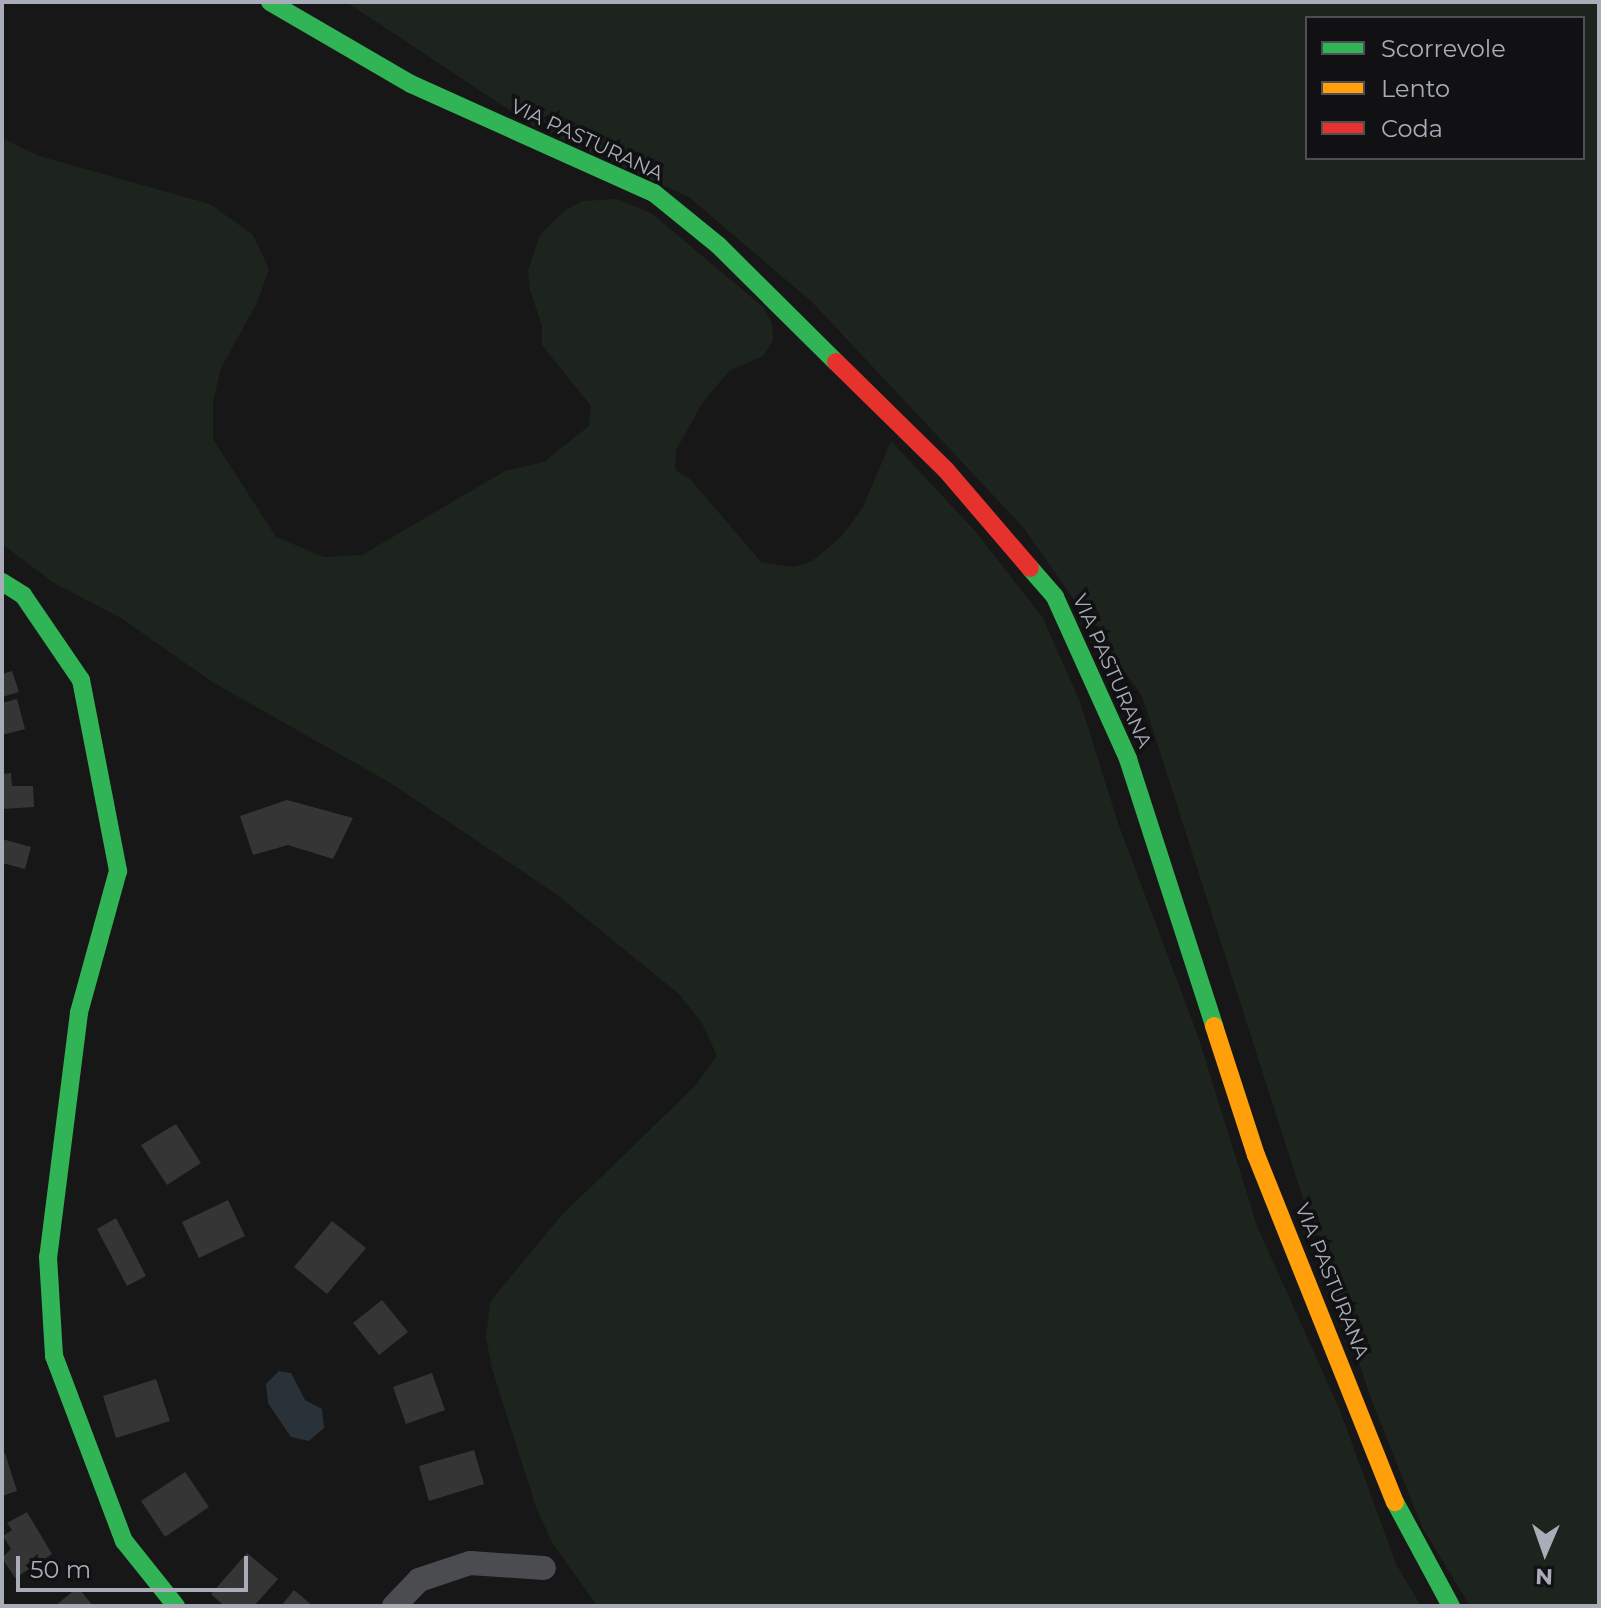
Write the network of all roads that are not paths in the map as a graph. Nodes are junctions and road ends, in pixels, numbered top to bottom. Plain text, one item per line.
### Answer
1 (270, 2) edge
2 (2, 582) edge
3 (544, 1568) dead end
4 (176, 1606) edge
5 (394, 1606) edge
6 (1451, 1606) edge

1 - 6 street, VIA PASTURANA
2 - 4 street
3 - 5 street

